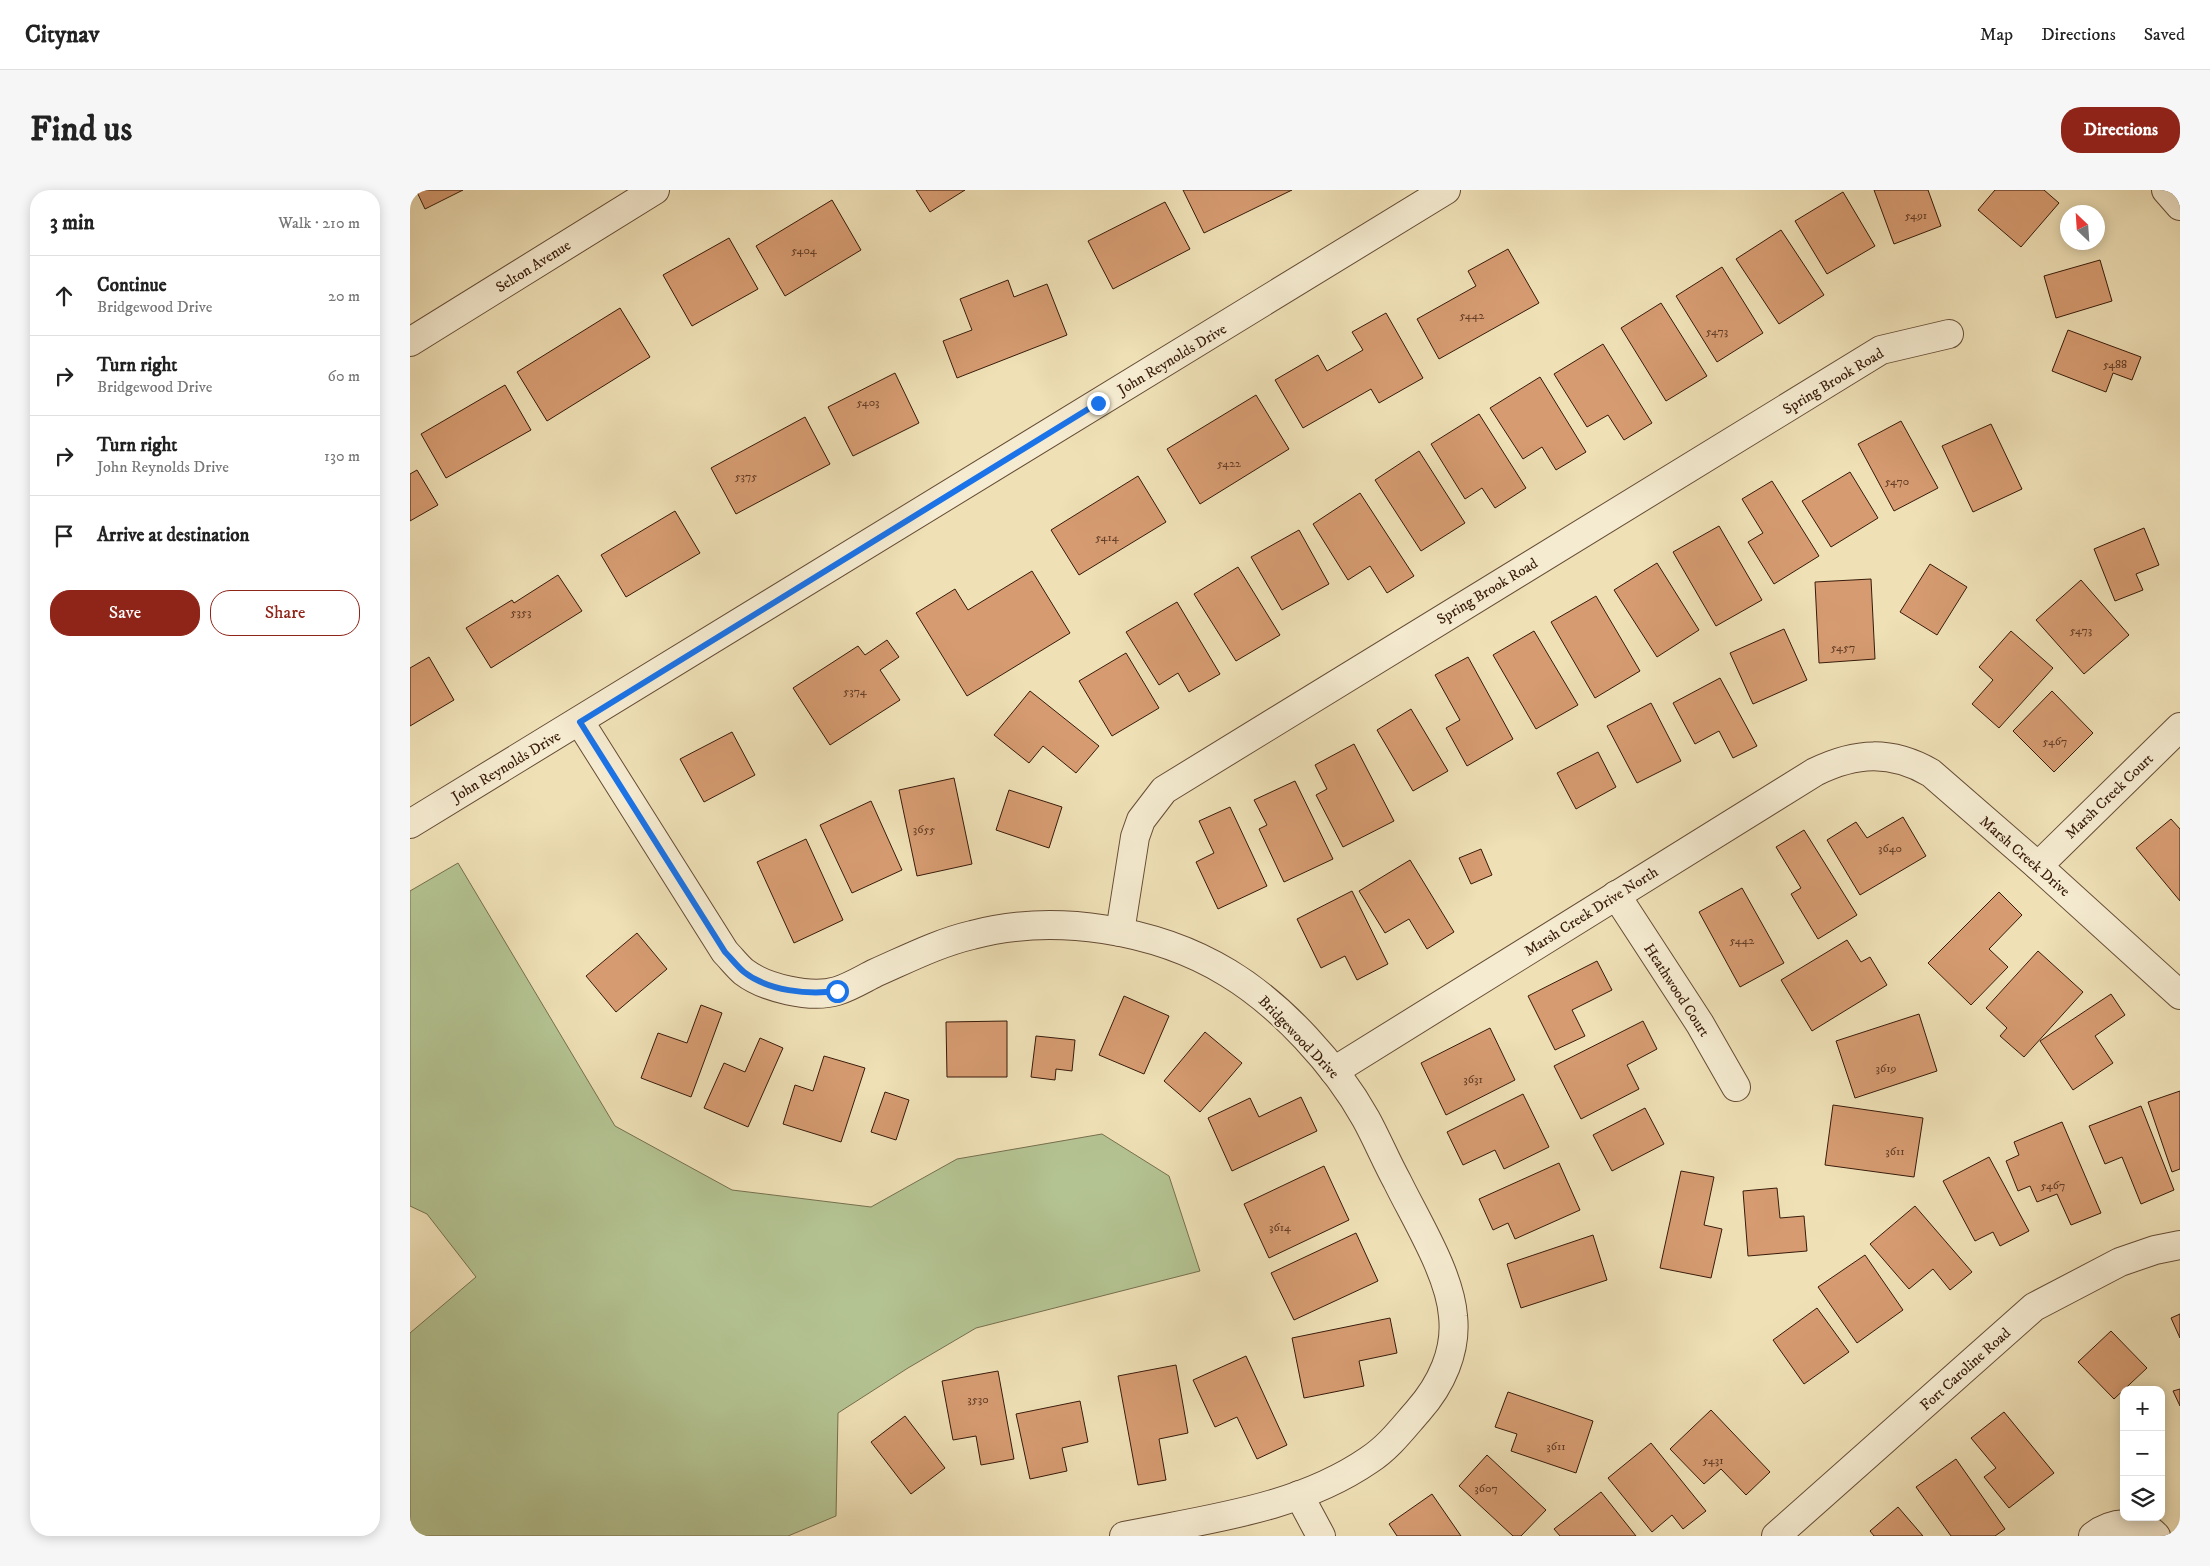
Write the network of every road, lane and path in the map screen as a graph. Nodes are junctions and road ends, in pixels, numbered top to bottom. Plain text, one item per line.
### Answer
1 (655, 190) edge
2 (1446, 190) edge
3 (2166, 190) edge
4 (2180, 206) edge
5 (1949, 334) dead end
6 (410, 342) edge
7 (580, 722) junction
8 (2180, 727) edge
9 (1852, 758) joint
10 (410, 824) edge
11 (2038, 866) junction
12 (1616, 895) junction
13 (1120, 932) junction
14 (2180, 995) edge
15 (1334, 1071) junction
16 (1736, 1087) dead end
17 (2180, 1245) edge
18 (1299, 1495) junction
19 (1124, 1536) edge
20 (1321, 1536) edge
21 (1776, 1536) edge
22 (2093, 1536) edge
23 (2156, 1536) edge

1 - 6 street, Selton Avenue
2 - 7 street, John Reynolds Drive
3 - 4 street
5 - 13 street, Spring Brook Road
7 - 10 street, John Reynolds Drive
7 - 13 street, Bridgewood Drive
8 - 11 street, Marsh Creek Court
9 - 11 street, Marsh Creek Drive
9 - 12 street, Marsh Creek Drive North
11 - 14 street, Marsh Creek Drive
12 - 15 street, Marsh Creek Drive North
12 - 16 street, Heathwood Court
13 - 15 street, Bridgewood Drive
15 - 18 street, Bridgewood Drive
17 - 21 street, Fort Caroline Road
18 - 19 street, Bridgewood Drive
18 - 20 street
22 - 23 street

